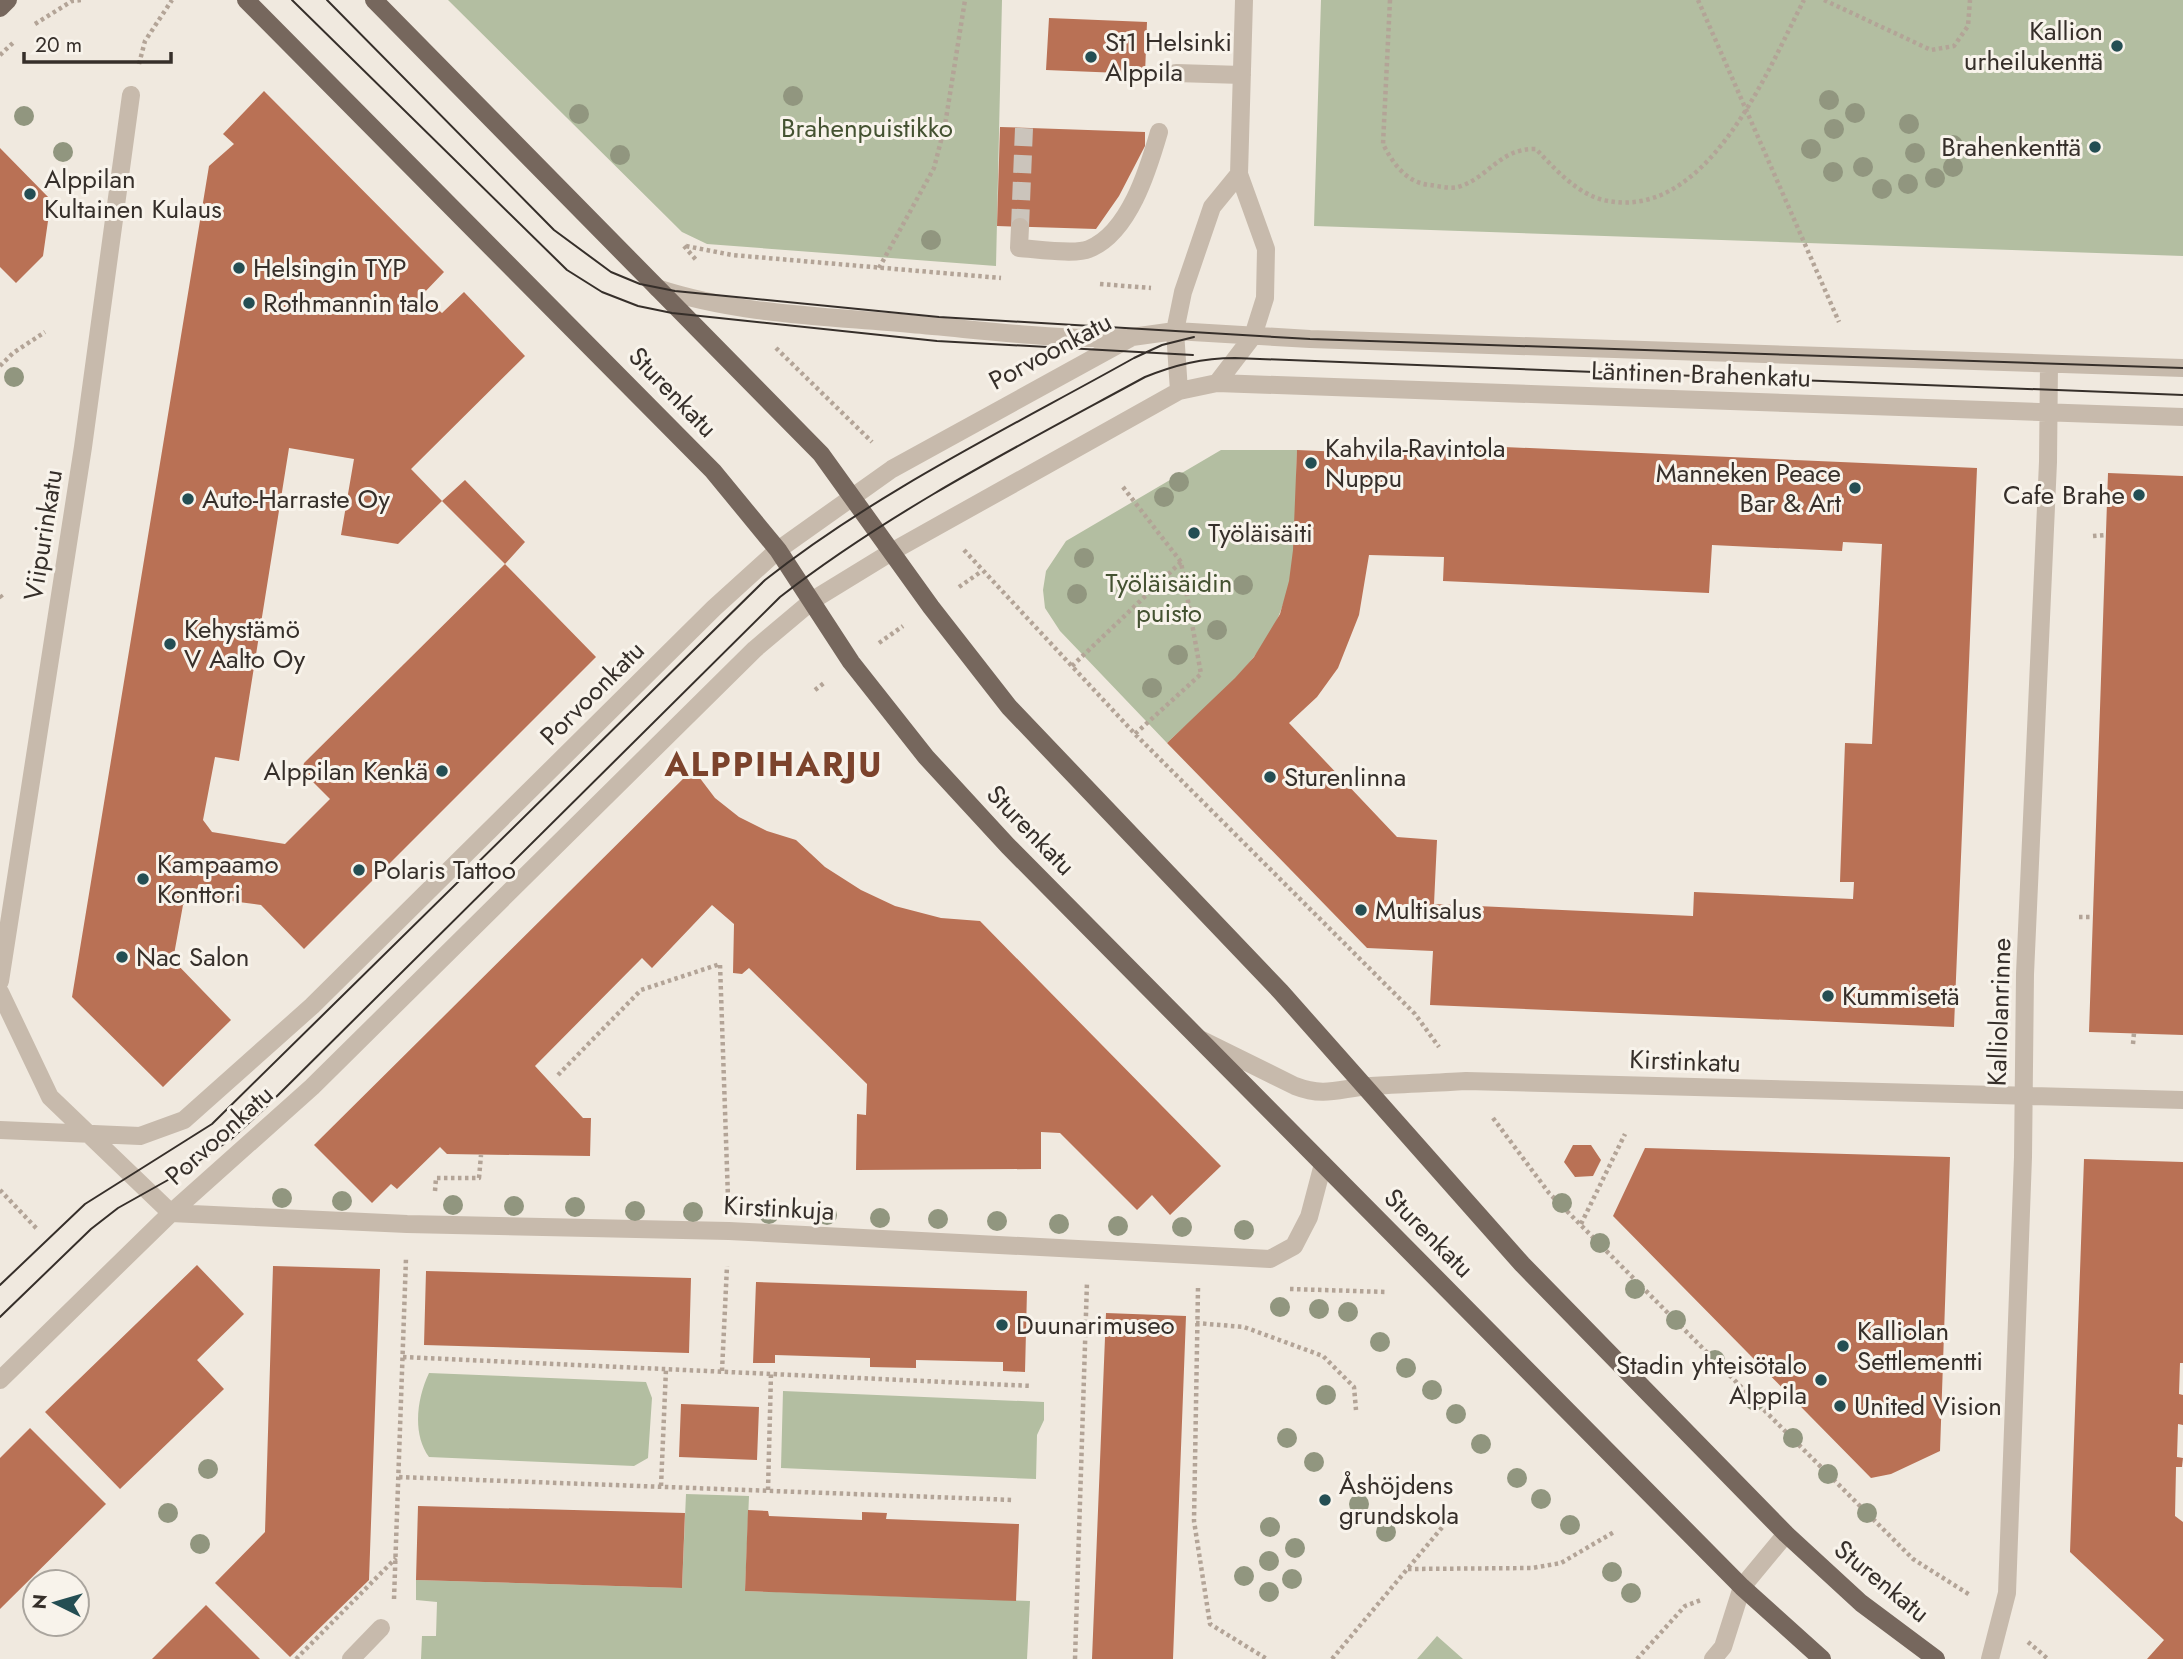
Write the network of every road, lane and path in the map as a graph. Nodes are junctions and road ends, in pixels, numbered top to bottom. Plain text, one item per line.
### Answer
1 (8, 0) edge
2 (82, 0) edge
3 (172, 0) edge
4 (246, 0) edge
5 (374, 0) edge
6 (965, 0) edge
7 (1244, 0) edge
8 (1390, 0) edge
9 (1698, 0) edge
10 (1804, 0) edge
11 (1824, 0) edge
12 (1970, 0) edge
13 (0, 8) edge
14 (29, 28) dead end
15 (19, 37) dead end
16 (0, 55) edge
17 (1176, 74) dead end
18 (1242, 75) junction
19 (131, 95) joint
20 (1746, 111) junction
21 (1159, 132) dead end
22 (1239, 174) junction
23 (1020, 227) tunnel mouth
24 (879, 268) dead end
25 (657, 288) junction
26 (1839, 323) dead end
27 (1175, 331) junction
28 (45, 332) dead end
29 (1253, 336) junction
30 (1132, 337) junction
31 (2049, 364) junction
32 (0, 366) edge
33 (2183, 368) edge
34 (1217, 383) junction
35 (1179, 391) junction
36 (2048, 412) junction
37 (2183, 417) edge
38 (1124, 487) dead end
39 (853, 496) junction
40 (2106, 535) dead end
41 (2093, 536) dead end
42 (778, 550) junction
43 (893, 551) junction
44 (1181, 562) junction
45 (982, 571) dead end
46 (813, 600) junction
47 (931, 607) junction
48 (851, 662) junction
49 (1072, 666) dead end
50 (814, 690) dead end
51 (1135, 734) dead end
52 (2079, 917) dead end
53 (2093, 917) dead end
54 (0, 981) edge
55 (0, 992) edge
56 (2134, 1033) dead end
57 (1199, 1038) junction
58 (2133, 1044) dead end
59 (558, 1075) dead end
60 (1366, 1087) junction
61 (2023, 1096) junction
62 (2183, 1100) edge
63 (0, 1130) edge
64 (1625, 1133) dead end
65 (88, 1134) junction
66 (1323, 1164) junction
67 (0, 1190) edge
68 (171, 1213) junction
69 (407, 1224) junction
70 (1581, 1224) dead end
71 (37, 1229) dead end
72 (729, 1231) junction
73 (1087, 1284) dead end
74 (1198, 1287) dead end
75 (1196, 1323) junction
76 (403, 1357) junction
77 (666, 1369) junction
78 (722, 1371) junction
79 (771, 1374) junction
80 (0, 1380) edge
81 (1032, 1386) dead end
82 (1356, 1410) dead end
83 (399, 1477) junction
84 (662, 1486) junction
85 (768, 1490) junction
86 (1014, 1500) dead end
87 (1455, 1512) dead end
88 (1614, 1531) dead end
89 (1786, 1534) junction
90 (396, 1559) junction
91 (1408, 1569) junction
92 (1742, 1587) junction
93 (381, 1628) joint
94 (296, 1659) edge
95 (351, 1659) edge
96 (1075, 1659) edge
97 (1267, 1659) edge
98 (1332, 1659) edge
99 (1637, 1659) edge
100 (1713, 1659) edge
101 (1822, 1659) edge
102 (1936, 1659) edge
103 (1990, 1659) edge

1 - 13 main road
2 - 14 path
3 - 19 path
4 - 42 main road, Sturenkatu
5 - 25 main road, Sturenkatu
6 - 24 path
7 - 18 street
8 - 20 path
9 - 20 path
10 - 20 path
11 - 12 path
15 - 16 path
17 - 18 street
18 - 22 street
19 - 54 street, Viipurinkatu
20 - 26 path
21 - 23 street
22 - 27 street
22 - 29 street
25 - 30 street
25 - 39 main road, Sturenkatu
27 - 29 street, Porvoonkatu
27 - 30 street, Porvoonkatu
27 - 35 street
28 - 32 path
29 - 31 street, Porvoonkatu
29 - 34 street
30 - 39 street, Porvoonkatu
31 - 33 street, Porvoonkatu
31 - 36 street, Kalliolanrinne
34 - 35 street, Porvoonkatu
34 - 36 street, Läntinen Brahenkatu
35 - 43 street, Porvoonkatu
36 - 37 street, Läntinen Brahenkatu
36 - 61 street, Kalliolanrinne
38 - 44 path
39 - 42 street, Porvoonkatu
39 - 43 main road, Sturenkatu
40 - 41 path
42 - 46 main road, Sturenkatu
42 - 65 street, Porvoonkatu
43 - 46 street, Porvoonkatu
43 - 47 main road, Sturenkatu
44 - 49 path
44 - 51 path
45 - 47 path
46 - 48 main road, Sturenkatu
46 - 68 street, Porvoonkatu
47 - 48 path
47 - 60 main road, Sturenkatu
48 - 50 path
48 - 57 main road, Sturenkatu
52 - 53 path
55 - 65 street
56 - 58 path
57 - 60 street, Kirstinkatu
57 - 66 main road, Sturenkatu
59 - 72 path
60 - 61 street, Kirstinkatu
60 - 89 main road, Sturenkatu
61 - 62 street, Kirstinkatu
61 - 103 street, Kalliolanrinne
63 - 65 street, Porvoonkatu
64 - 70 path
65 - 68 street, Porvoonkatu
66 - 72 street, Kirstinkuja
66 - 92 main road, Sturenkatu
67 - 71 path
68 - 69 street, Kirstinkuja
68 - 80 street, Porvoonkatu
69 - 72 street, Kirstinkuja
69 - 76 path
72 - 78 path
73 - 96 path
74 - 75 path
75 - 82 path
75 - 97 path
76 - 77 path
76 - 83 path
77 - 78 path
77 - 84 path
78 - 79 path
79 - 81 path
79 - 85 path
83 - 84 path
83 - 90 path
84 - 85 path
85 - 86 path
87 - 91 path
88 - 91 path
89 - 92 street
89 - 102 main road, Sturenkatu
90 - 93 path
90 - 94 path
91 - 98 path
92 - 99 path
92 - 100 street
92 - 101 main road, Sturenkatu
93 - 95 street

